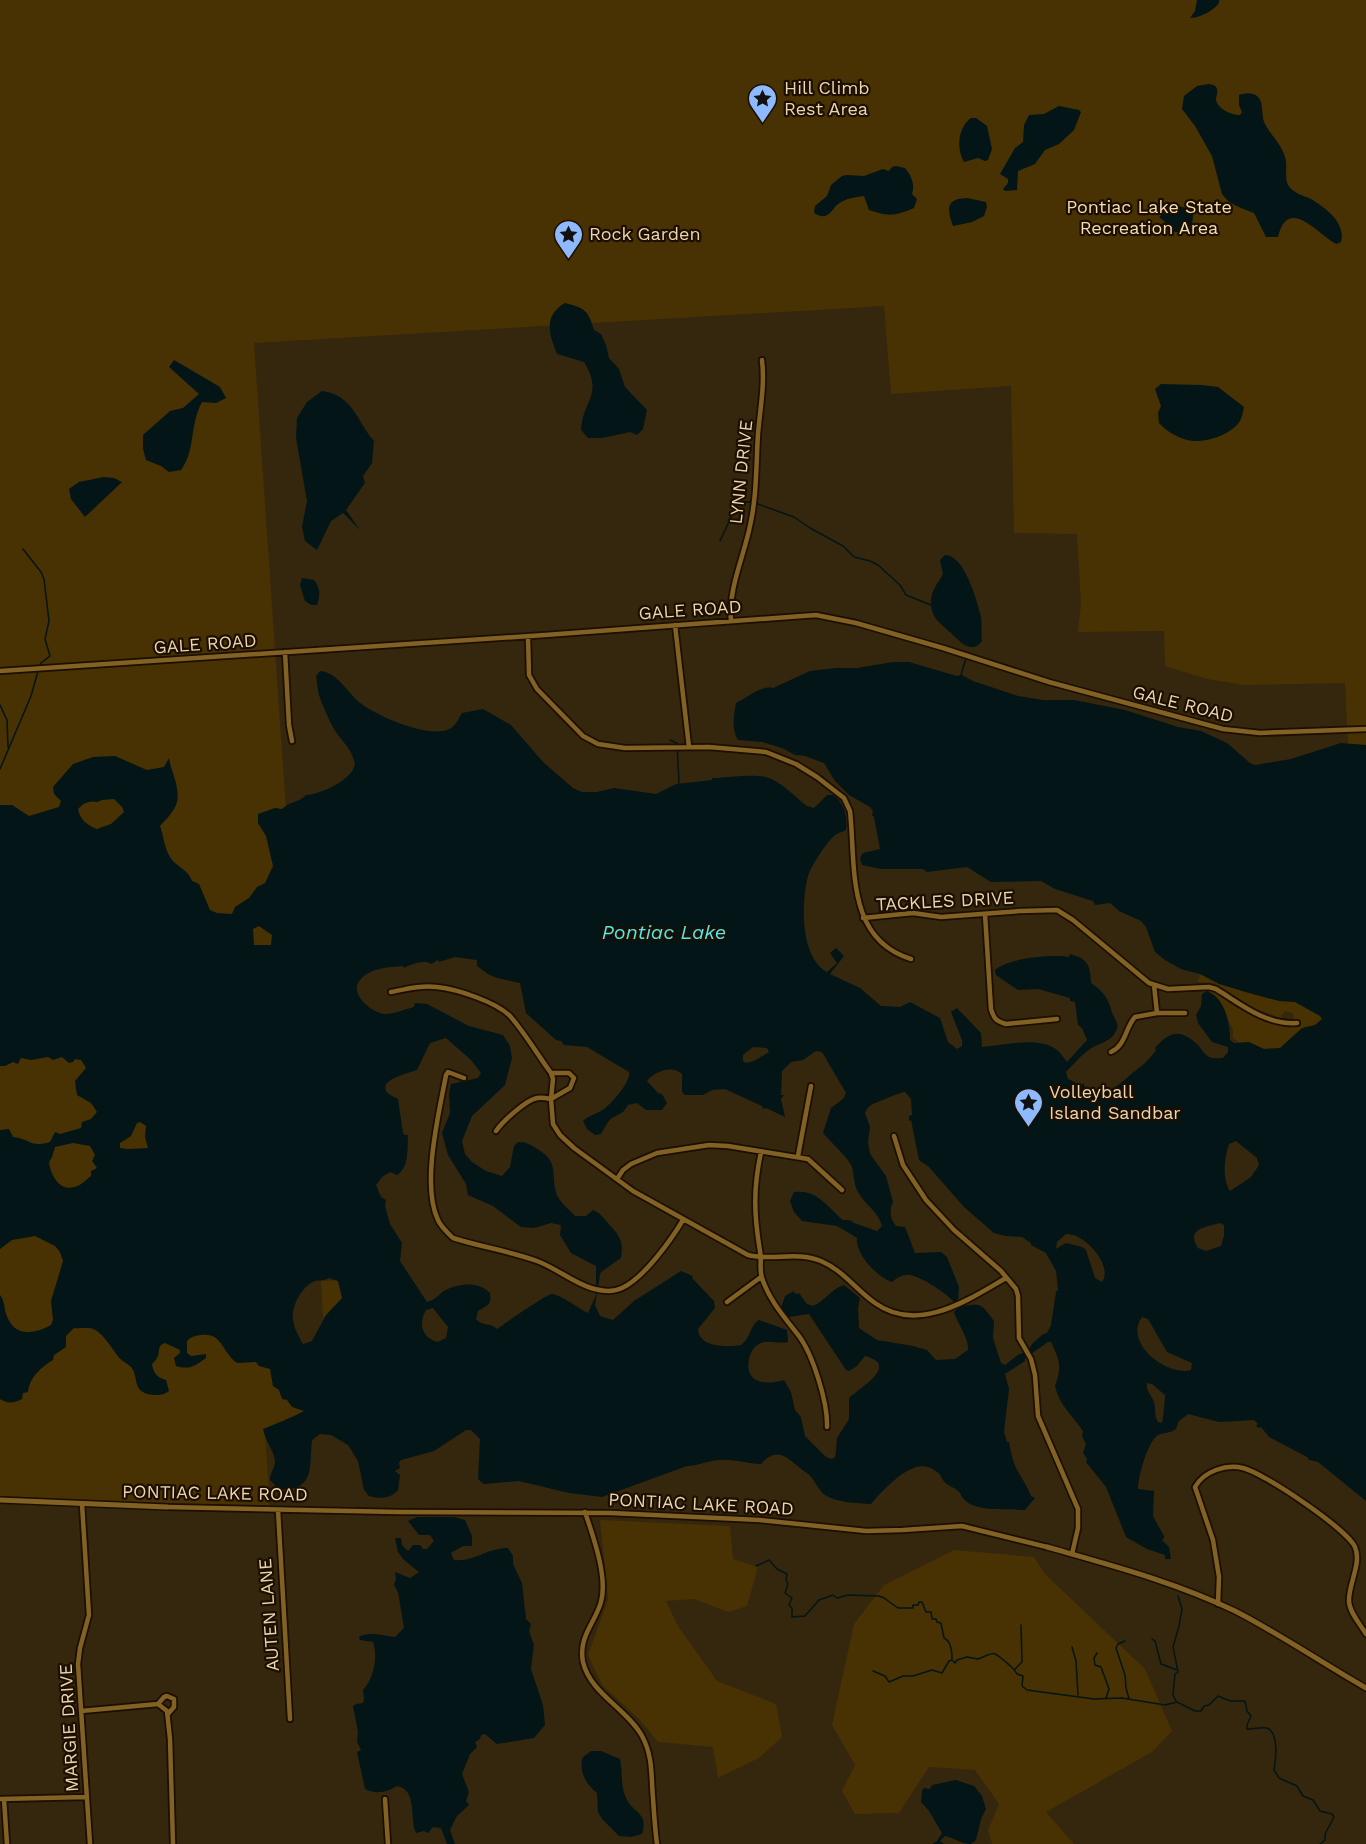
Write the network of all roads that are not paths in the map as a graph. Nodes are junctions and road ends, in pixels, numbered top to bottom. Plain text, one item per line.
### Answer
1 (762, 360) dead end
2 (732, 621) junction
3 (675, 625) junction
4 (528, 636) junction
5 (285, 652) junction
6 (0, 671) edge
7 (1366, 729) edge
8 (292, 741) dead end
9 (689, 747) junction
10 (985, 914) junction
11 (863, 918) junction
12 (910, 959) dead end
13 (1154, 985) junction
14 (391, 992) dead end
15 (1157, 1013) junction
16 (1185, 1013) dead end
17 (1058, 1019) dead end
18 (1297, 1023) dead end
19 (1111, 1052) dead end
20 (551, 1073) junction
21 (464, 1078) dead end
22 (811, 1086) dead end
23 (551, 1099) junction
24 (496, 1131) dead end
25 (894, 1136) dead end
26 (761, 1152) junction
27 (798, 1156) junction
28 (617, 1179) junction
29 (842, 1190) dead end
30 (683, 1220) junction
31 (761, 1258) junction
32 (761, 1277) junction
33 (1006, 1278) junction
34 (727, 1302) dead end
35 (827, 1427) dead end
36 (0, 1500) edge
37 (82, 1504) junction
38 (167, 1507) joint
39 (278, 1510) junction
40 (585, 1512) junction
41 (1047, 1547) joint
42 (1072, 1554) junction
43 (1218, 1604) junction
44 (1366, 1634) edge
45 (1366, 1688) edge
46 (158, 1704) junction
47 (81, 1711) junction
48 (168, 1714) junction
49 (290, 1719) dead end
50 (86, 1797) junction
51 (2, 1799) edge
52 (385, 1799) dead end
53 (7, 1844) edge
54 (90, 1844) edge
55 (173, 1844) edge
56 (388, 1844) edge
57 (657, 1844) edge

1 - 2 street, LYNN DRIVE
2 - 3 street, GALE ROAD
2 - 7 street, GALE ROAD
3 - 4 street, GALE ROAD
3 - 9 street
4 - 5 street, GALE ROAD
4 - 9 street, TACKLES DRIVE
5 - 6 street, GALE ROAD
5 - 8 street
9 - 11 street, TACKLES DRIVE
10 - 11 street, TACKLES DRIVE
10 - 13 street, TACKLES DRIVE
10 - 17 street
11 - 12 street
13 - 15 street
13 - 18 street, TACKLES DRIVE
14 - 20 street
15 - 16 street
15 - 19 street
20 - 23 street
20 - 23 street
21 - 30 street
22 - 27 street
23 - 24 street
23 - 28 street
25 - 33 street
26 - 27 street
26 - 28 street
26 - 31 street
27 - 29 street
28 - 30 street
30 - 31 street
31 - 32 street
31 - 33 street
32 - 34 street
32 - 35 street
33 - 42 street
36 - 37 street, PONTIAC LAKE ROAD
37 - 38 street, PONTIAC LAKE ROAD
37 - 47 street, MARGIE DRIVE
38 - 39 street, PONTIAC LAKE ROAD
39 - 40 street, PONTIAC LAKE ROAD
39 - 49 street, AUTEN LANE
40 - 41 street, PONTIAC LAKE ROAD
40 - 57 street
41 - 42 street, PONTIAC LAKE ROAD
42 - 43 street, PONTIAC LAKE ROAD
43 - 44 street
43 - 45 street, PONTIAC LAKE ROAD
46 - 47 street
46 - 48 street
46 - 48 street
47 - 50 street, MARGIE DRIVE
48 - 55 street
50 - 51 street
50 - 54 street, MARGIE DRIVE
51 - 53 street
52 - 56 street

